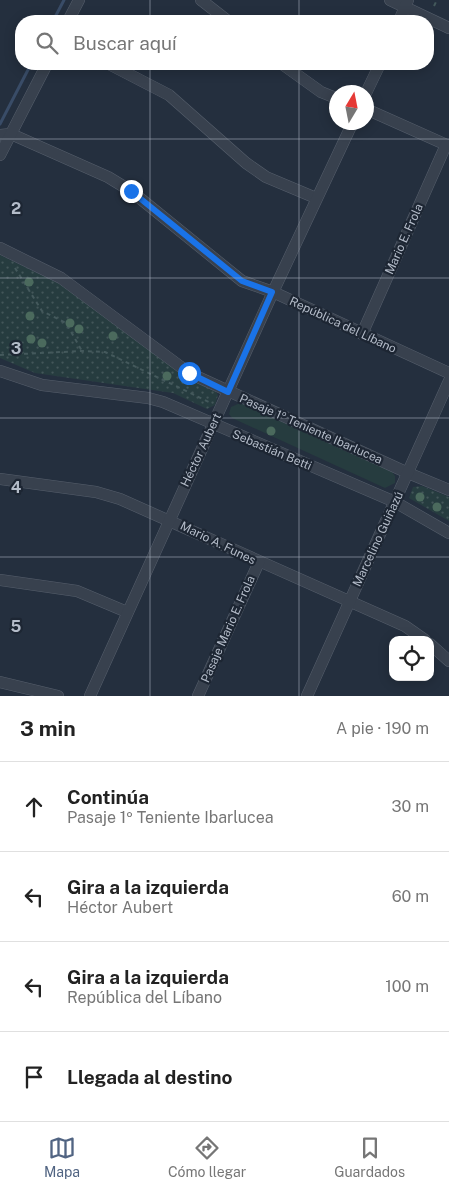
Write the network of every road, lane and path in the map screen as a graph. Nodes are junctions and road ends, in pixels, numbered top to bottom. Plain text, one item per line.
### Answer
1 (79, 0) edge
2 (201, 0) edge
3 (390, 0) edge
4 (437, 0) edge
5 (406, 4) edge
6 (434, 6) dead end
7 (71, 15) edge
8 (220, 15) edge
9 (426, 15) edge
10 (434, 20) edge
11 (449, 28) edge
12 (43, 70) edge
13 (121, 70) edge
14 (290, 70) edge
15 (377, 70) edge
16 (370, 85) edge
17 (329, 95) edge
18 (374, 113) edge
19 (349, 130) edge
20 (5, 134) edge
21 (448, 145) edge
22 (0, 155) edge
23 (316, 198) junction
24 (0, 248) edge
25 (12, 264) dead end
26 (272, 292) junction
27 (362, 334) junction
28 (82, 351) junction
29 (0, 355) edge
30 (0, 371) edge
31 (449, 373) edge
32 (449, 381) edge
33 (228, 392) junction
34 (215, 405) dead end
35 (213, 424) junction
36 (408, 474) junction
37 (0, 479) edge
38 (449, 490) edge
39 (395, 502) junction
40 (170, 519) junction
41 (449, 533) edge
42 (258, 562) junction
43 (0, 580) edge
44 (349, 602) junction
45 (127, 612) junction
46 (419, 636) edge
47 (434, 648) edge
48 (449, 661) edge
49 (0, 682) edge
50 (309, 695) edge
51 (58, 696) edge
52 (90, 696) edge
53 (198, 696) edge

1 - 7 street
2 - 8 street
3 - 5 street
4 - 6 path
5 - 9 street
10 - 11 street
12 - 20 street
13 - 23 street
14 - 17 street
15 - 16 street
18 - 21 street
19 - 23 street, Héctor Aubert
20 - 22 street
20 - 26 street, República del Líbano
21 - 27 street, Mario E. Frola
23 - 26 street, Héctor Aubert
24 - 33 street, Pasaje 1º Teniente Ibarlucea
25 - 28 path
26 - 27 street, República del Líbano
26 - 33 street, Héctor Aubert
27 - 31 street, República del Líbano
28 - 29 path
28 - 34 path
30 - 35 street, Sebastián Betti
32 - 36 street, Marcelino Guiñazú
33 - 35 street, Héctor Aubert
33 - 36 street, Pasaje 1º Teniente Ibarlucea
35 - 39 street, Sebastián Betti
35 - 40 street, Héctor Aubert
36 - 38 street, Pasaje 1º Teniente Ibarlucea
36 - 39 street, Marcelino Guiñazú
37 - 40 street, Mario A. Funes
39 - 41 street, Sebastián Betti
39 - 44 street, Marcelino Guiñazú
40 - 42 street, Mario A. Funes
40 - 45 street, Héctor Aubert
42 - 44 street, Mario A. Funes
42 - 53 street, Pasaje Mario E. Frola
43 - 45 street
44 - 46 street, Mario A. Funes
44 - 50 street, Marcelino Guiñazú
45 - 52 street, Héctor Aubert
47 - 48 street
49 - 51 street

